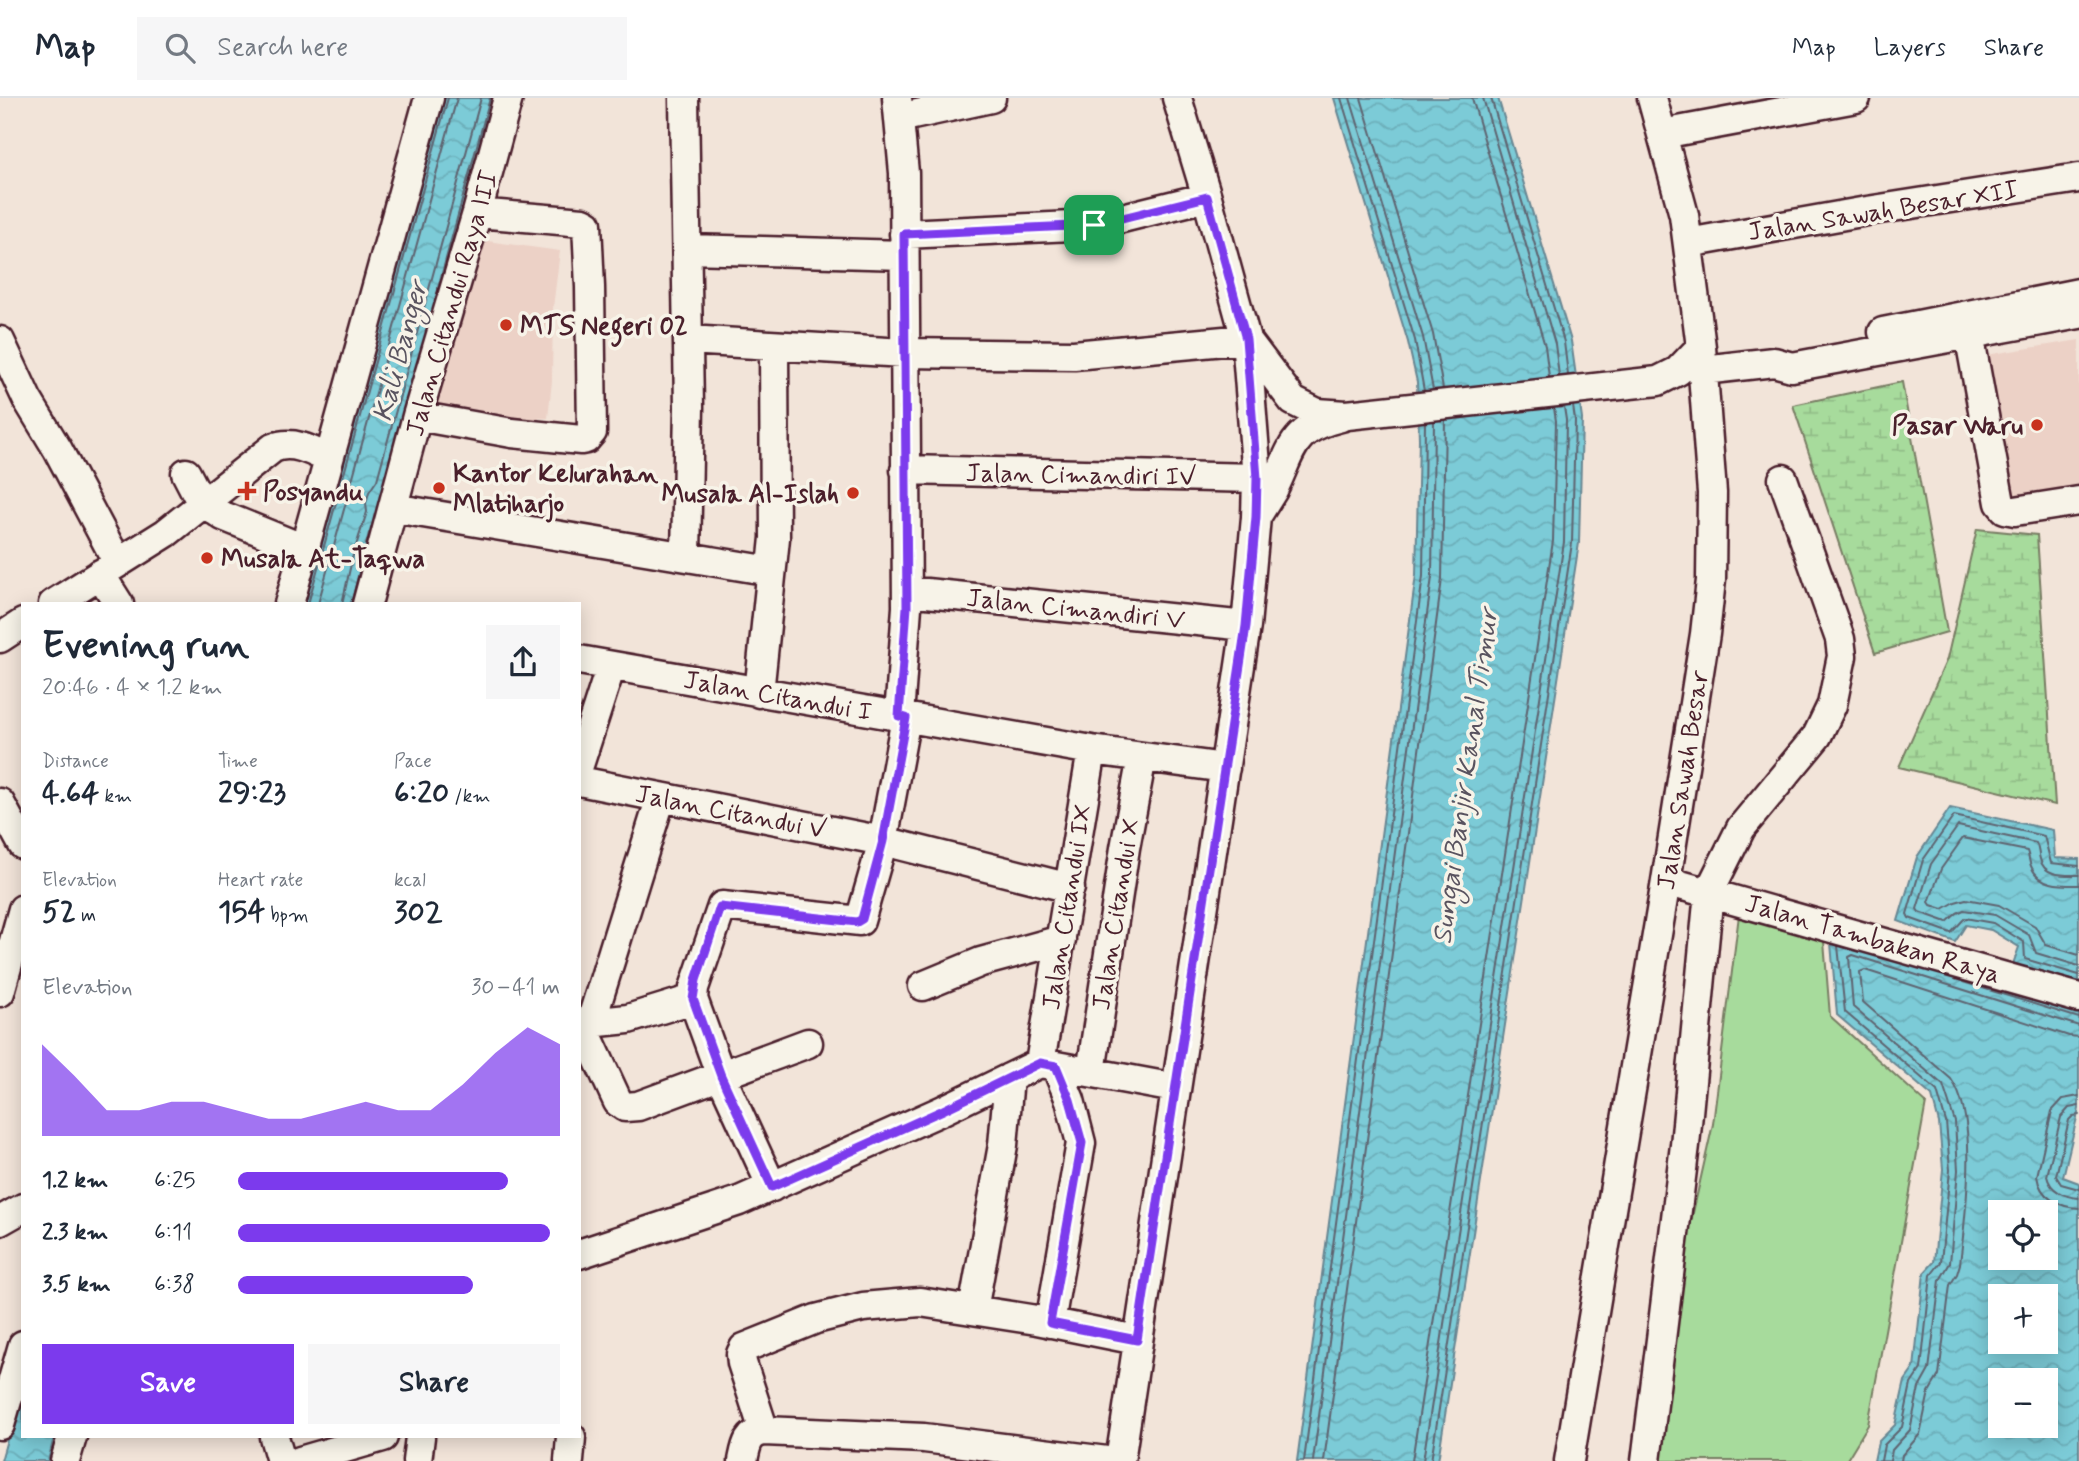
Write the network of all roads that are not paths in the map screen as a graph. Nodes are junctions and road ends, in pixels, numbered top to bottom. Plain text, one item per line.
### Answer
1 (429, 98) edge
2 (508, 98) edge
3 (684, 98) edge
4 (990, 98) edge
5 (1177, 98) edge
6 (1652, 98) edge
7 (1856, 98) edge
8 (898, 108) edge
9 (1662, 134) junction
10 (2079, 178) edge
11 (1207, 197) junction
12 (477, 213) junction
13 (1688, 243) junction
14 (904, 245) junction
15 (687, 249) junction
16 (2079, 293) edge
17 (2079, 314) edge
18 (1968, 324) junction
19 (1246, 339) junction
20 (688, 340) junction
21 (0, 341) edge
22 (774, 345) junction
23 (904, 353) junction
24 (1702, 359) junction
25 (1649, 381) junction
26 (1707, 412) junction
27 (1347, 415) junction
28 (417, 416) junction
29 (329, 459) junction
30 (905, 470) junction
31 (186, 473) dead end
32 (1257, 478) junction
33 (1783, 479) dead end
34 (2079, 500) edge
35 (204, 502) junction
36 (393, 508) junction
37 (1256, 517) junction
38 (304, 549) junction
39 (686, 556) junction
40 (109, 569) junction
41 (771, 571) junction
42 (907, 591) junction
43 (56, 602) edge
44 (118, 602) edge
45 (295, 602) edge
46 (368, 602) edge
47 (21, 624) edge
48 (1246, 626) junction
49 (0, 638) edge
50 (581, 660) edge
51 (611, 666) junction
52 (759, 693) junction
53 (903, 717) junction
54 (1092, 750) junction
55 (1142, 757) junction
56 (581, 759) edge
57 (1225, 768) junction
58 (581, 781) edge
59 (661, 797) junction
60 (11, 810) edge
61 (21, 839) edge
62 (883, 841) junction
63 (1666, 881) junction
64 (1070, 888) junction
65 (1709, 892) junction
66 (15, 916) edge
67 (1061, 940) junction
68 (923, 986) dead end
69 (0, 992) edge
70 (2079, 998) edge
71 (693, 999) junction
72 (585, 1029) edge
73 (808, 1043) dead end
74 (1048, 1065) junction
75 (1091, 1072) junction
76 (721, 1076) junction
77 (1009, 1078) junction
78 (1175, 1088) junction
79 (772, 1187) junction
80 (21, 1209) edge
81 (0, 1221) edge
82 (581, 1253) edge
83 (973, 1310) junction
84 (1050, 1323) junction
85 (1137, 1340) junction
86 (21, 1352) edge
87 (0, 1425) edge
88 (764, 1431) junction
89 (72, 1438) edge
90 (274, 1438) edge
91 (380, 1438) edge
92 (420, 1438) edge
93 (571, 1438) edge
94 (65, 1461) edge
95 (281, 1461) edge
96 (300, 1461) edge
97 (417, 1461) edge
98 (569, 1461) edge
99 (743, 1461) edge
100 (1107, 1461) edge
101 (1120, 1461) edge
102 (1569, 1461) edge
103 (1646, 1461) edge

1 - 29 street
2 - 12 street, Jalan Citandui Raya III
3 - 15 street
4 - 8 street
5 - 11 street
6 - 9 street, Jalan Sawah Besar
7 - 9 street
8 - 14 street
9 - 13 street, Jalan Sawah Besar
10 - 13 street, Jalan Sawah Besar XII
11 - 14 street
11 - 19 street
12 - 28 street, Jalan Citandui Raya III
12 - 28 street
13 - 24 street, Jalan Sawah Besar
14 - 15 street
14 - 23 street
15 - 20 street
16 - 18 street
17 - 18 street
18 - 24 street
18 - 34 street
19 - 23 street
19 - 27 street
19 - 32 street
20 - 22 street
20 - 39 street
21 - 40 street
22 - 23 street
22 - 41 street
23 - 30 street
24 - 25 street
24 - 26 street, Jalan Sawah Besar
25 - 26 street
25 - 27 street
26 - 63 street, Jalan Sawah Besar
27 - 37 street
28 - 36 street, Jalan Citandui Raya III
29 - 35 street
29 - 38 street
30 - 32 street, Jalan Cimandiri IV
30 - 42 street
31 - 35 street
32 - 37 street
33 - 65 street
35 - 38 street
35 - 40 street
36 - 39 street
36 - 46 street, Jalan Citandui Raya III
37 - 48 street
38 - 45 street
39 - 41 street
40 - 43 street
40 - 44 street
41 - 52 street
42 - 48 street, Jalan Cimandiri V
42 - 53 street
47 - 49 street
48 - 57 street
50 - 51 street, Jalan Citandui I
51 - 52 street, Jalan Citandui I
51 - 56 street
52 - 53 street, Jalan Citandui I
53 - 54 street, Jalan Citandui I
53 - 62 street
54 - 55 street, Jalan Citandui I
54 - 64 street, Jalan Citandui IX
55 - 57 street, Jalan Citandui I
55 - 75 street, Jalan Citandui X
57 - 78 street
58 - 59 street, Jalan Citandui V
59 - 62 street, Jalan Citandui V
59 - 72 street
60 - 61 street
62 - 64 street, Jalan Citandui V
62 - 71 street
63 - 65 street, Jalan Tambakan Raya
63 - 102 street, Jalan Sawah Besar
64 - 67 street, Jalan Citandui IX
65 - 70 street, Jalan Tambakan Raya
65 - 103 street
66 - 69 street
67 - 68 street
67 - 74 street, Jalan Citandui IX
71 - 72 street
71 - 76 street
72 - 76 street
73 - 76 street
74 - 75 street
74 - 77 street
74 - 84 street
75 - 78 street
76 - 79 street
77 - 79 street
77 - 83 street
78 - 85 street
79 - 82 street
80 - 81 street
83 - 84 street
83 - 88 street
84 - 85 street
85 - 101 street
86 - 87 street
88 - 99 street
88 - 100 street
89 - 94 street
90 - 95 street
91 - 96 street
92 - 97 street
93 - 98 street

